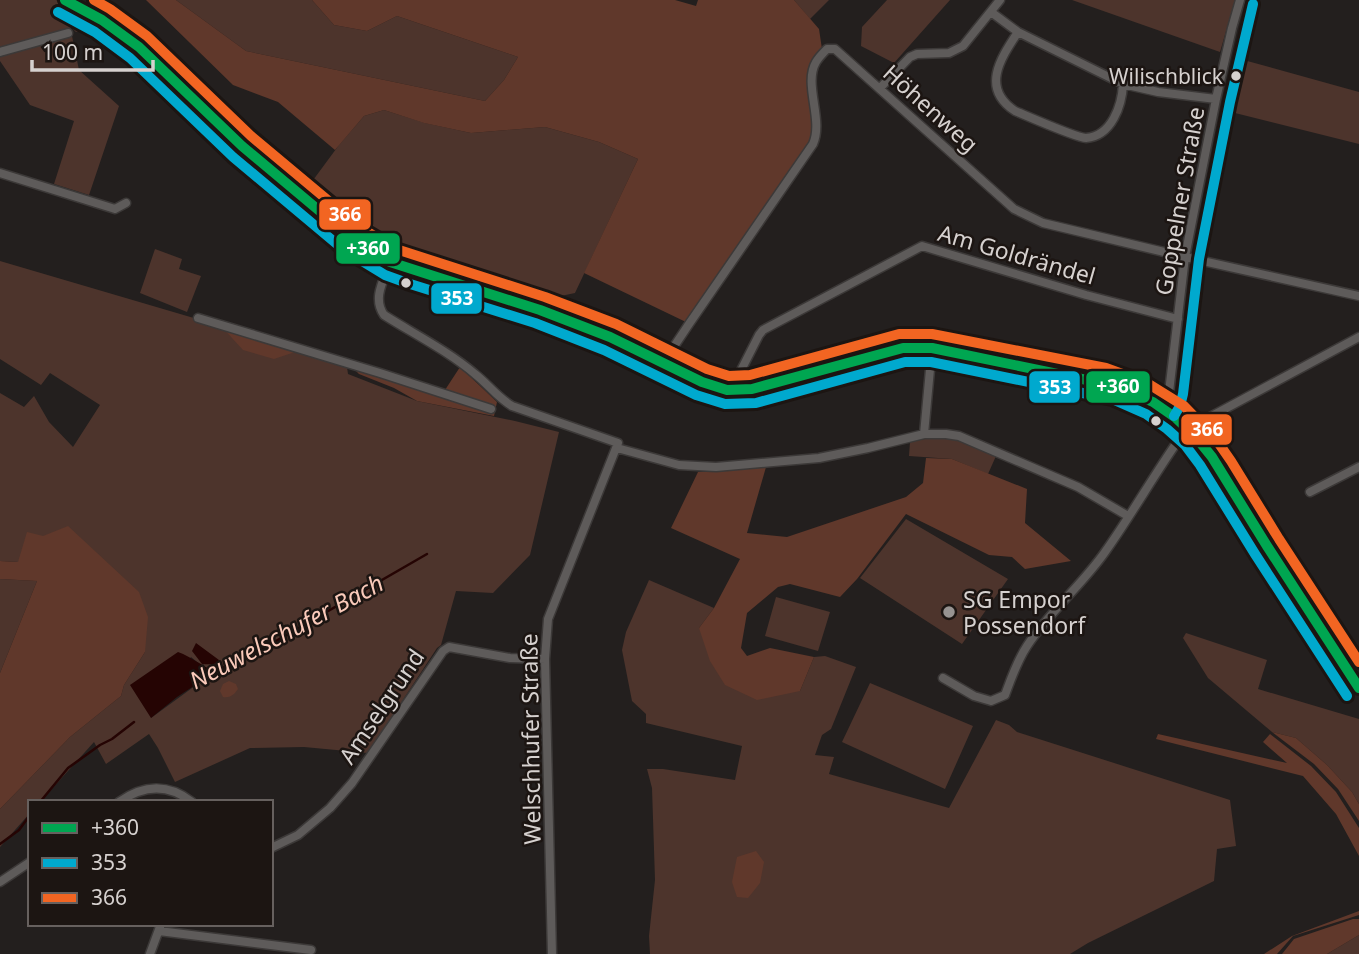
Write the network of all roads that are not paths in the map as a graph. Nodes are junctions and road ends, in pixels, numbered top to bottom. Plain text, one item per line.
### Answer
1 (65, 0) edge
2 (1000, 0) edge
3 (1240, 0) edge
4 (85, 5) edge
5 (991, 12) junction
6 (1018, 32) junction
7 (68, 33) dead end
8 (0, 52) edge
9 (1123, 84) junction
10 (880, 88) junction
11 (1216, 99) junction
12 (0, 173) edge
13 (125, 202) dead end
14 (1185, 257) junction
15 (390, 262) junction
16 (1359, 296) edge
17 (198, 318) dead end
18 (1178, 319) junction
19 (1359, 337) edge
20 (932, 348) junction
21 (663, 363) junction
22 (731, 390) junction
23 (491, 409) dead end
24 (1162, 409) junction
25 (1189, 429) junction
26 (924, 434) junction
27 (617, 448) junction
28 (1359, 467) edge
29 (1310, 492) dead end
30 (1128, 516) junction
31 (545, 659) junction
32 (943, 678) dead end
33 (1359, 688) edge
34 (122, 800) edge
35 (189, 800) edge
36 (273, 847) edge
37 (28, 863) edge
38 (0, 882) edge
39 (160, 928) edge
40 (311, 950) dead end
41 (150, 954) edge
42 (552, 954) edge

1 - 4 main road
2 - 5 street
3 - 11 street, Goppelner Straße
4 - 15 main road
5 - 6 street
5 - 10 street
6 - 9 street
6 - 9 street
7 - 8 street
9 - 11 street
10 - 14 street, Höhenweg
10 - 21 street, Höhenweg
11 - 14 street, Goppelner Straße
12 - 13 street
14 - 16 street, Höhenweg
14 - 18 street, Goppelner Straße
15 - 21 main road
15 - 27 street
17 - 23 street
18 - 22 street, Am Goldrändel
18 - 24 street, Goppelner Straße
19 - 25 street
20 - 22 main road
20 - 24 main road
20 - 26 street
21 - 22 main road
24 - 25 main road
25 - 30 street
25 - 33 main road
26 - 27 street
26 - 30 street
27 - 31 street, Welschhufer Straße
28 - 29 street
30 - 32 street
31 - 36 street, Amselgrund
31 - 42 street, Welschhufer Straße
34 - 35 street
37 - 38 street
39 - 40 street
39 - 41 street

